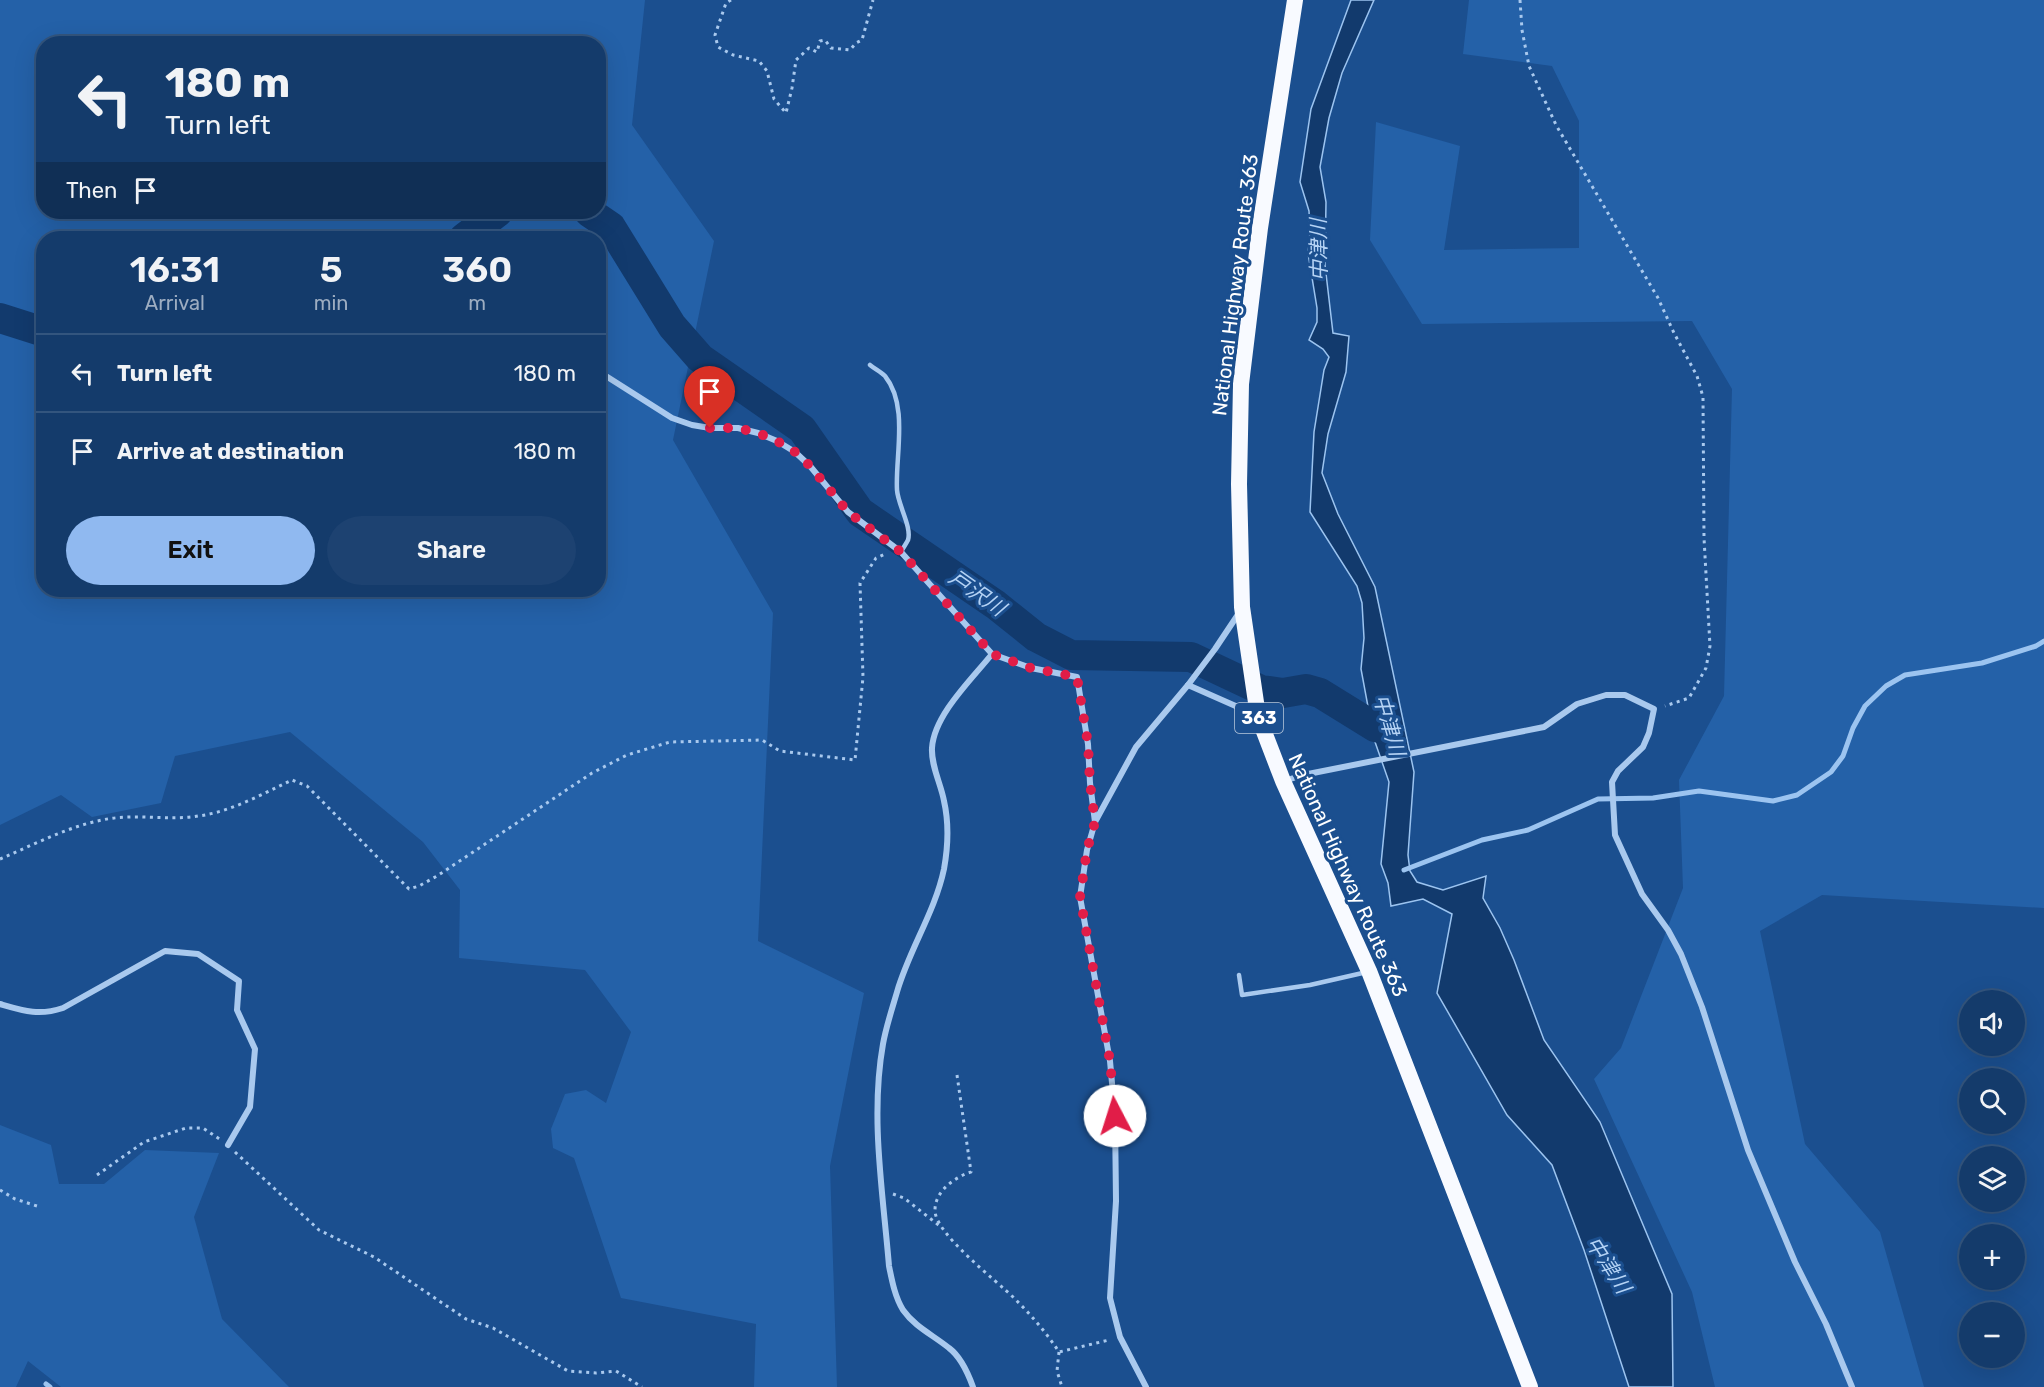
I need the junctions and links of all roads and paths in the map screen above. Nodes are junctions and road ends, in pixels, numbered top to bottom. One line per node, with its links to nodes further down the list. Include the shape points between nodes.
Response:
1 (731, 0): 2 (path, via 726,3 715,35 718,47 759,61 767,71 774,99 786,113 796,60 809,48 817,52 820,40 831,48 850,50 862,40)
2 (873, 0)
3 (1295, 0): 8 (highway, National Highway Route 363 / 363, via 1241,384)
4 (1520, 0): 11 (path, via 1529,66 1556,125 1658,298 1697,376 1703,397 1710,646 1706,668 1689,698)
5 (870, 366): 7 (lane, via 884,375 892,387 898,414 897,492 908,529)
6 (606, 376): 7 (street, via 692,425 738,428 786,446 810,466 848,512)
7 (901, 552): 9 (street); 15 (path, via 876,558 860,583 863,677 855,760 780,750 762,740 670,742 627,755 592,773 437,876 409,889 307,786 292,780 221,812 196,817 103,819)
8 (1242, 607): 10 (street); 12 (highway, National Highway Route 363 / 363)
9 (992, 654): 14 (street, via 1031,668 1077,677); 23 (street, via 948,709 932,749 948,835 944,870 907,958 883,1044 878,1096)
10 (1188, 685): 12 (street); 14 (street, via 1136,747)
11 (1654, 709): 13 (street, via 1625,695 1606,695 1577,704 1544,727); 33 (street, via 1643,747 1612,782 1615,835 1642,894 1681,954 1748,1150)
12 (1258, 716): 13 (highway, National Highway Route 363 / 363)
13 (1283, 782): 16 (highway, National Highway Route 363 / 363)
14 (1095, 822): 26 (street, via 1080,897 1110,1061 1116,1201 1110,1298)
15 (0, 859)
16 (1369, 971): 17 (lane, via 1242,995); 32 (highway, National Highway Route 363 / 363)
17 (1239, 975)
18 (0, 1004): 20 (street, via 48,1013 165,951 198,954 239,981 237,1010 255,1049 250,1107)
19 (957, 1075): 25 (path, via 971,1172 960,1176 938,1195 934,1211)
20 (228, 1145): 21 (path, via 203,1128 186,1128 144,1142); 28 (path, via 319,1230 374,1257 466,1319 493,1328 568,1371 616,1371)
21 (97, 1175)
22 (0, 1190): 24 (path)
23 (882, 1190): 25 (path, via 904,1198); 29 (street, via 889,1266 902,1309 916,1325 951,1349)
24 (37, 1206)
25 (943, 1228): 27 (path, via 1014,1297)
26 (1120, 1337): 27 (path); 31 (street)
27 (1059, 1352): 30 (path, via 1057,1371)
28 (642, 1387)
29 (973, 1387)
30 (1062, 1387)
31 (1146, 1387)
32 (1530, 1387)
33 (1852, 1387)

